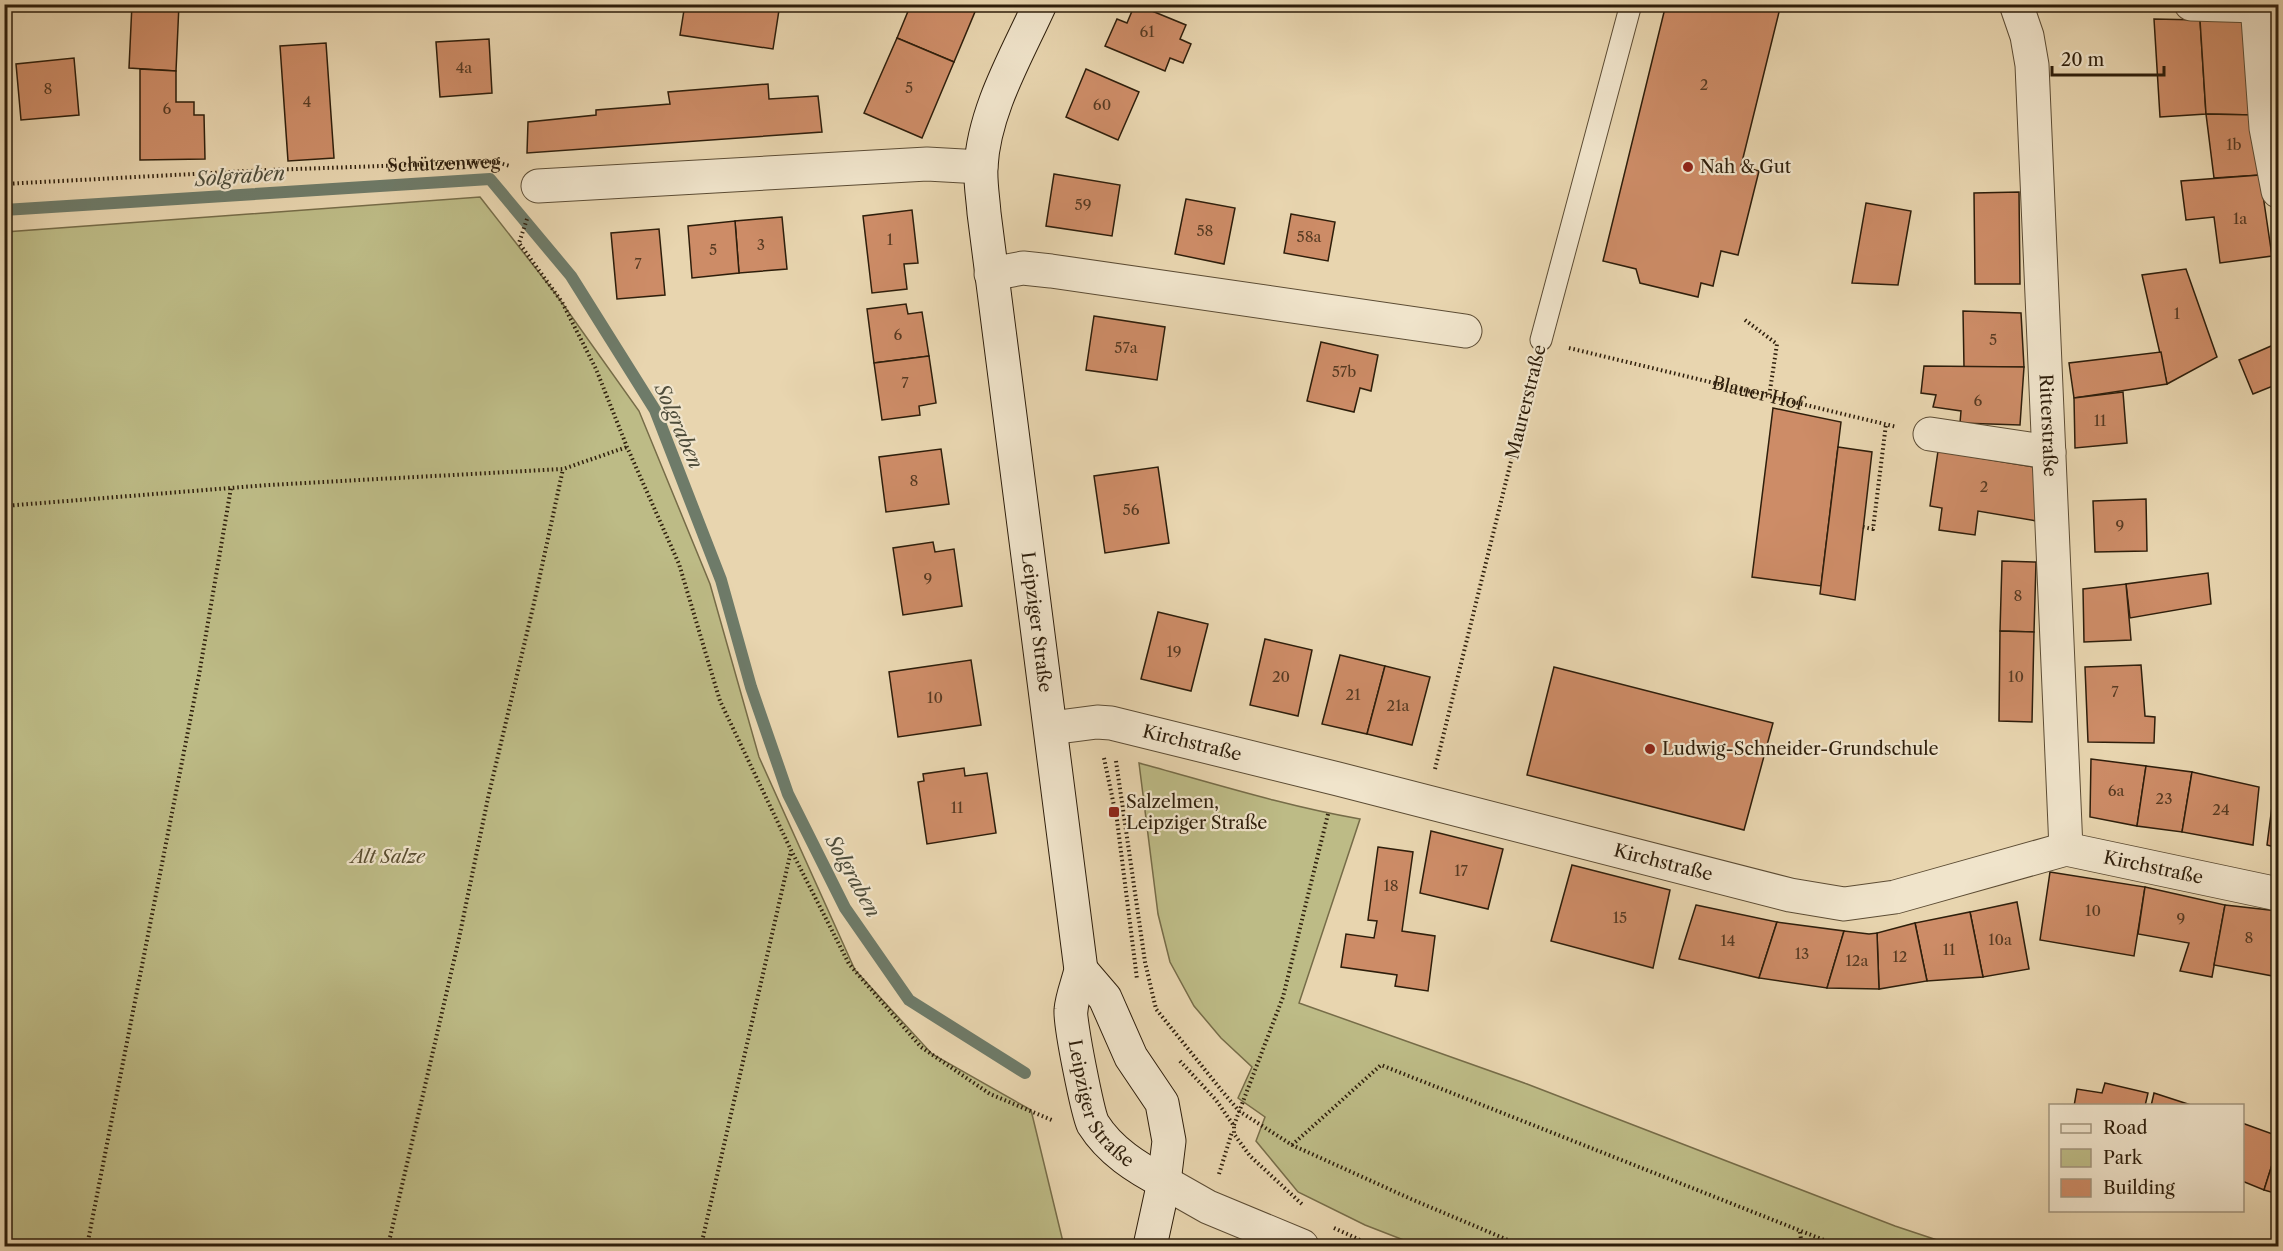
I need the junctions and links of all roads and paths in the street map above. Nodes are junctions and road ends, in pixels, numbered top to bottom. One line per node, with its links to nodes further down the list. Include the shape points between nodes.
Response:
1 (1040, 4): 6 (street, Leipziger Straße, via 1000,91 987,127)
2 (1631, 4): 14 (lane, Maurerstraße)
3 (2191, 4): 5 (street)
4 (2020, 5): 19 (street, Ritterstraße, via 2032,65)
5 (2257, 5): 9 (street, via 2266,128)
6 (981, 167): 8 (street, via 927,164); 11 (street, Leipziger Straße)
7 (4, 184): 8 (path, Schützenweg, via 496,162 521,169)
8 (538, 186)
9 (2278, 191)
10 (519, 243): 18 (path, via 562,302 596,369)
11 (991, 274): 13 (street, via 1023,268 1051,271); 25 (street, Leipziger Straße)
12 (1745, 320): 15 (path, via 1777,344)
13 (1465, 331)
14 (1541, 340): 15 (path, Blauer Hof); 27 (path, Maurerstraße)
15 (1768, 397): 16 (path, Blauer Hof)
16 (1886, 424): 17 (path, Blauer Hof); 23 (path, via 1873,529)
17 (1930, 434): 19 (street)
18 (627, 447): 20 (path); 29 (path, via 679,564 720,701)
19 (2049, 452): 28 (street, Ritterstraße)
20 (563, 468): 21 (path); 42 (path)
21 (231, 488): 22 (path); 41 (path, via 199,675)
22 (4, 506)
23 (1863, 527)
24 (1104, 722): 25 (street, Kirchstraße); 26 (street, Kirchstraße); 32 (path); 34 (path, via 1156,1009)
25 (1050, 728): 31 (street, Leipziger Straße)
26 (1338, 779): 27 (street, Kirchstraße); 34 (path, via 1283,997)
27 (1426, 801): 28 (street, Kirchstraße, via 1790,895 1844,904 1895,897)
28 (2066, 849): 30 (street, Kirchstraße)
29 (791, 850): 35 (path, via 849,964 921,1047 990,1094); 43 (path)
30 (2278, 894)
31 (1082, 970): 37 (street, Leipziger Straße, via 1105,998 1131,1057 1162,1102 1169,1140); 37 (street, Leipziger Straße, via 1070,1012 1092,1122 1113,1149)
32 (1139, 989)
33 (1178, 1059): 38 (path, via 1216,1100 1250,1156)
34 (1239, 1111): 36 (path)
35 (1055, 1122)
36 (1293, 1145): 40 (path, via 1381,1065); 47 (path)
37 (1164, 1182): 44 (street, Leipziger Straße); 45 (street, via 1209,1207)
38 (1306, 1208)
39 (1331, 1226): 46 (path)
40 (1800, 1232): 48 (path); 49 (path)
41 (87, 1246)
42 (388, 1246)
43 (701, 1246)
44 (1150, 1246)
45 (1302, 1246)
46 (1373, 1246)
47 (1522, 1246)
48 (1802, 1246)
49 (1839, 1246)

